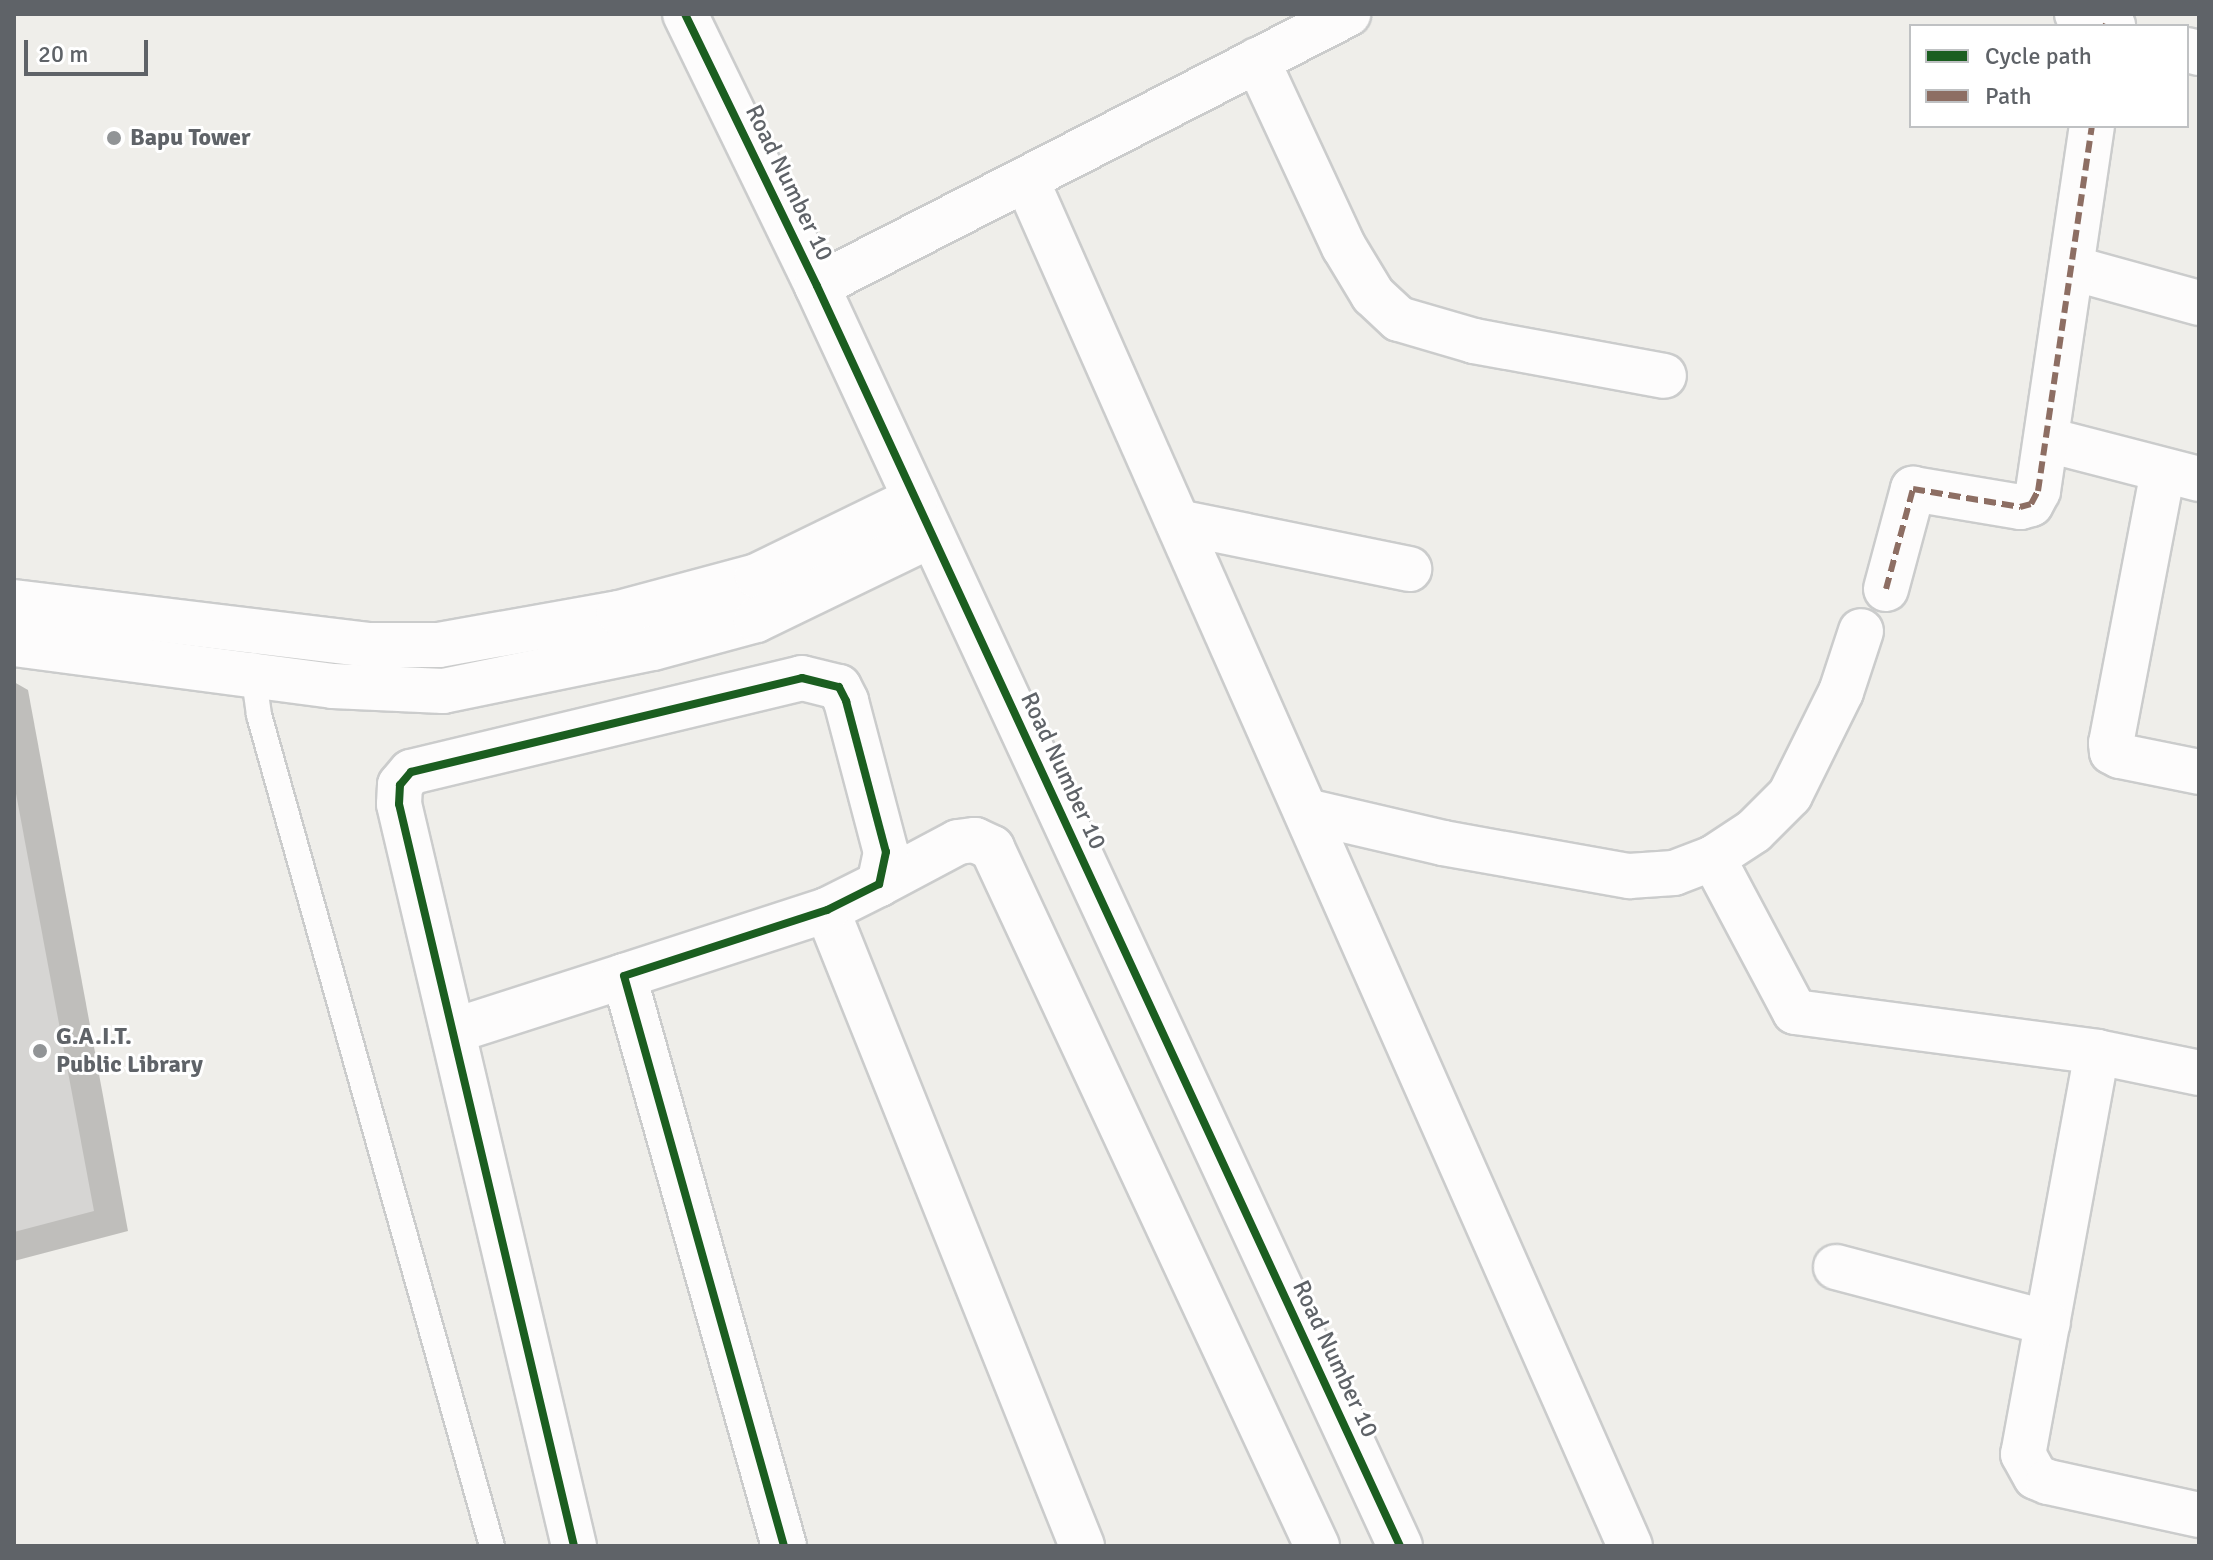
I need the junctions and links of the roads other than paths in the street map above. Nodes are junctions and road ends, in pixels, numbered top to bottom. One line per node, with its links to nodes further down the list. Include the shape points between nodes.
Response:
1 (685, 14): 7 (street, Road Number 10)
2 (1348, 14): 3 (street)
3 (1257, 60): 5 (street); 9 (street, via 1344,247 1373,295 1399,319 1474,341)
4 (2092, 128): 6 (street)
5 (1026, 179): 7 (street); 13 (street)
6 (2072, 268): 8 (street); 10 (street)
7 (817, 286): 12 (street, Road Number 10)
8 (2199, 303)
9 (1664, 376)
10 (2048, 440): 11 (street); 15 (street, via 2031,504 1913,489)
11 (2181, 475): 23 (street, via 2111,743 2112,752 2120,756)
12 (923, 517): 16 (street); 40 (street, Road Number 10)
13 (1178, 522): 14 (street); 24 (street)
14 (1409, 569)
15 (1886, 589)
16 (765, 595): 18 (street, via 619,613 439,645 367,645); 21 (street, via 653,648 443,691 384,692); 22 (street)
17 (14, 602): 18 (street)
18 (252, 631): 21 (lane)
19 (1861, 631): 25 (street, via 1841,692 1790,795 1754,831)
20 (14, 644): 21 (street)
21 (252, 675): 35 (lane)
22 (802, 678): 26 (street, via 839,687 846,701 886,852); 29 (street, via 411,772 400,785 399,804)
23 (2199, 772)
24 (1306, 811): 25 (street, via 1443,843 1629,876 1674,873); 41 (street)
25 (1713, 858): 30 (street, via 1795,1012)
26 (879, 884): 27 (street); 39 (street, via 958,842 975,840 992,848)
27 (827, 910): 28 (street); 38 (street)
28 (624, 976): 29 (street); 37 (street)
29 (453, 1031): 36 (street)
30 (2097, 1052): 31 (street); 33 (street)
31 (2199, 1073)
32 (1836, 1267): 33 (street)
33 (2048, 1323): 34 (street, via 2024,1436 2028,1468 2036,1477 2080,1491)
34 (2199, 1515)
35 (492, 1546)
36 (574, 1546)
37 (784, 1546)
38 (1082, 1546)
39 (1317, 1546)
40 (1400, 1546)
41 (1630, 1546)

